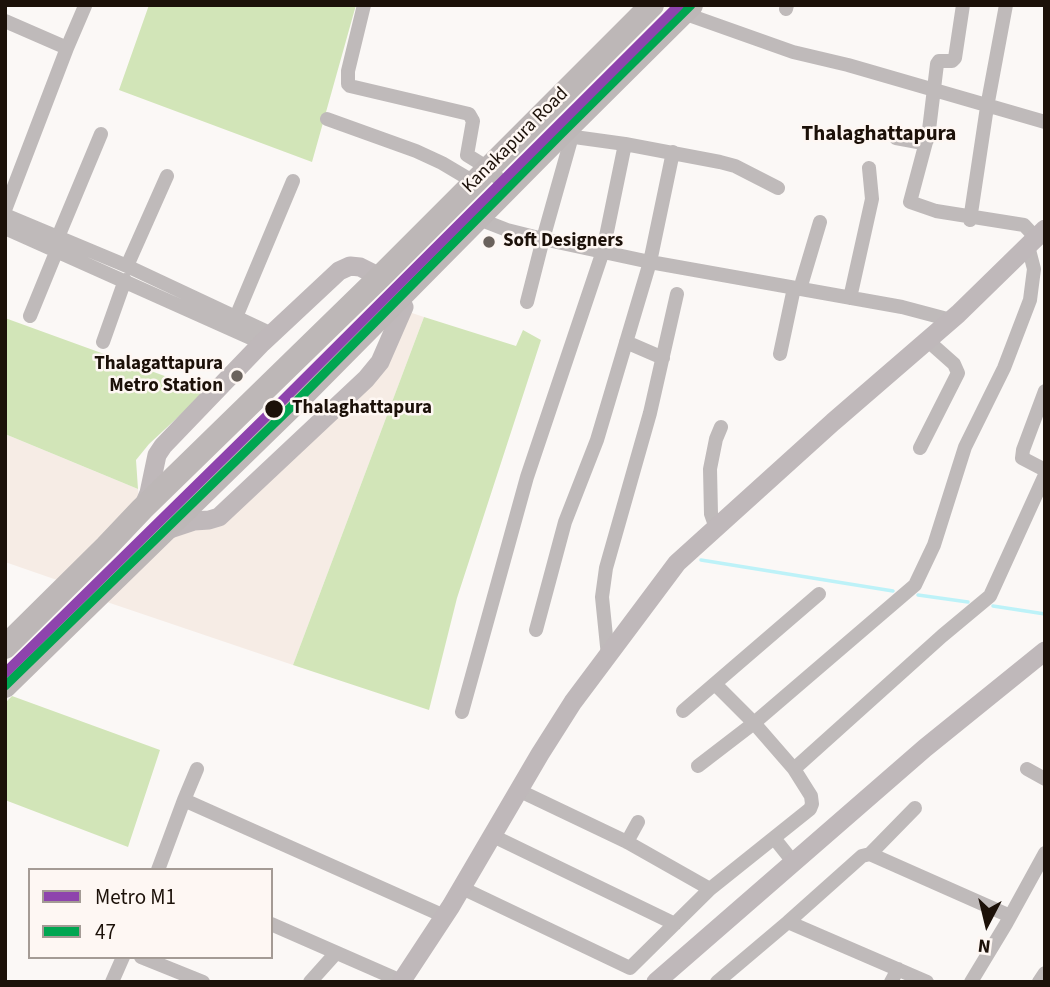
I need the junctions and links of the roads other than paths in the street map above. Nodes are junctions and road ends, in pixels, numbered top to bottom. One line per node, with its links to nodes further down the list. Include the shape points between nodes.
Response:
1 (364, 5): 20 (street, via 348,84 470,114 473,121 467,155)
2 (652, 5): 20 (highway, Kanakapura Road)
3 (963, 5): 9 (street, via 955,58 937,64)
4 (1006, 5): 10 (street)
5 (85, 6): 8 (street)
6 (687, 9): 9 (street, via 793,52); 14 (highway, Kanakapura Road)
7 (5, 22): 8 (street)
8 (67, 48): 25 (street)
9 (935, 91): 10 (street); 16 (street)
10 (988, 107): 12 (street); 27 (street)
11 (327, 119): 20 (street)
12 (1045, 122)
13 (101, 134): 32 (street)
14 (566, 135): 17 (street); 23 (highway, Kanakapura Road); 31 (street)
15 (896, 138): 16 (street)
16 (926, 142): 27 (street, via 911,202)
17 (625, 144): 18 (street); 33 (street)
18 (673, 152): 24 (street, via 735,166); 34 (street)
19 (869, 168): 40 (street, via 872,199)
20 (481, 175): 23 (street); 36 (highway, Kanakapura Road)
21 (167, 176): 35 (street)
22 (293, 181): 43 (street)
23 (508, 188): 26 (highway, Kanakapura Road)
24 (778, 188)
25 (5, 213): 32 (street)
26 (479, 216): 31 (street, via 507,230); 39 (highway, Kanakapura Road)
27 (971, 218): 30 (street, via 1024,225)
28 (820, 222): 37 (street)
29 (5, 228): 32 (street)
30 (1036, 237): 44 (street); 70 (street, via 1030,300 1004,369 965,447 934,545 915,585)
31 (543, 239): 33 (street); 41 (street)
32 (57, 244): 35 (street); 42 (street)
33 (603, 251): 34 (street); 69 (street, via 527,477)
34 (650, 262): 37 (street); 48 (street)
35 (126, 273): 43 (street); 45 (street); 47 (street)
36 (380, 277): 45 (street, Kanakapura Road, via 360,267 339,271); 56 (highway, Kanakapura Road)
37 (797, 288): 40 (street); 49 (street)
38 (677, 294): 50 (street)
39 (398, 296): 59 (highway, Kanakapura Road); 59 (street, Kanakapura Road, via 404,307 380,362 366,379 219,517)
40 (850, 298): 44 (street)
41 (527, 302)
42 (30, 316)
43 (236, 317): 45 (street)
44 (951, 320): 46 (street)
45 (267, 339): 56 (street, Kanakapura Road, via 157,454)
46 (927, 340): 54 (street, via 958,373); 57 (street)
47 (103, 342)
48 (626, 342): 50 (street); 62 (street, via 597,440 565,522)
49 (780, 354)
50 (663, 358): 65 (street, via 606,568 602,597)
51 (1045, 391): 52 (street)
52 (1039, 423): 55 (street, via 1022,458)
53 (721, 427): 57 (street, via 710,469 711,514)
54 (920, 449)
55 (1045, 472): 73 (street, via 990,596)
56 (142, 509): 58 (highway, Kanakapura Road)
57 (716, 528): 65 (street, via 677,564)
58 (123, 530): 60 (highway); 63 (highway, Kanakapura Road)
59 (162, 532): 60 (highway, Kanakapura Road)
60 (142, 552): 67 (highway, Kanakapura Road)
61 (819, 594): 66 (street)
62 (536, 630)
63 (5, 647)
64 (1045, 651): 85 (street)
65 (608, 656): 76 (street, via 573,702)
66 (715, 684): 68 (street); 70 (street)
67 (5, 686)
68 (683, 711)
69 (462, 712)
70 (754, 723): 71 (street); 73 (street)
71 (698, 766)
72 (197, 769): 77 (street)
73 (794, 769): 81 (street, via 812,804)
74 (1027, 769): 75 (street)
75 (1045, 779)
76 (520, 791): 80 (street); 82 (street)
77 (184, 800): 86 (street); 89 (street)
78 (915, 808): 83 (street)
79 (638, 822): 82 (street)
80 (493, 836): 87 (street); 92 (street)
81 (774, 838): 85 (street); 88 (street)
82 (627, 842): 88 (street)
83 (870, 854): 90 (street); 91 (street, via 862,856)
84 (1043, 861): 90 (street)
85 (794, 863): 104 (street)
86 (160, 868)
87 (462, 888): 89 (street); 92 (street, via 630,968)
88 (710, 889): 92 (street)
89 (444, 916): 100 (street)
90 (1010, 916): 107 (street)
91 (788, 922): 98 (street); 99 (street)
92 (675, 924)
93 (273, 925): 94 (street)
94 (337, 953): 100 (street); 103 (street)
95 (122, 959): 101 (street)
96 (146, 959): 102 (street)
97 (1045, 973): 108 (street)
98 (895, 976): 106 (street)
99 (721, 978): 105 (street)
100 (401, 981)
101 (111, 982)
102 (203, 982)
103 (310, 982)
104 (656, 982)
105 (740, 982)
106 (927, 982)
107 (971, 982)
108 (1039, 982)

